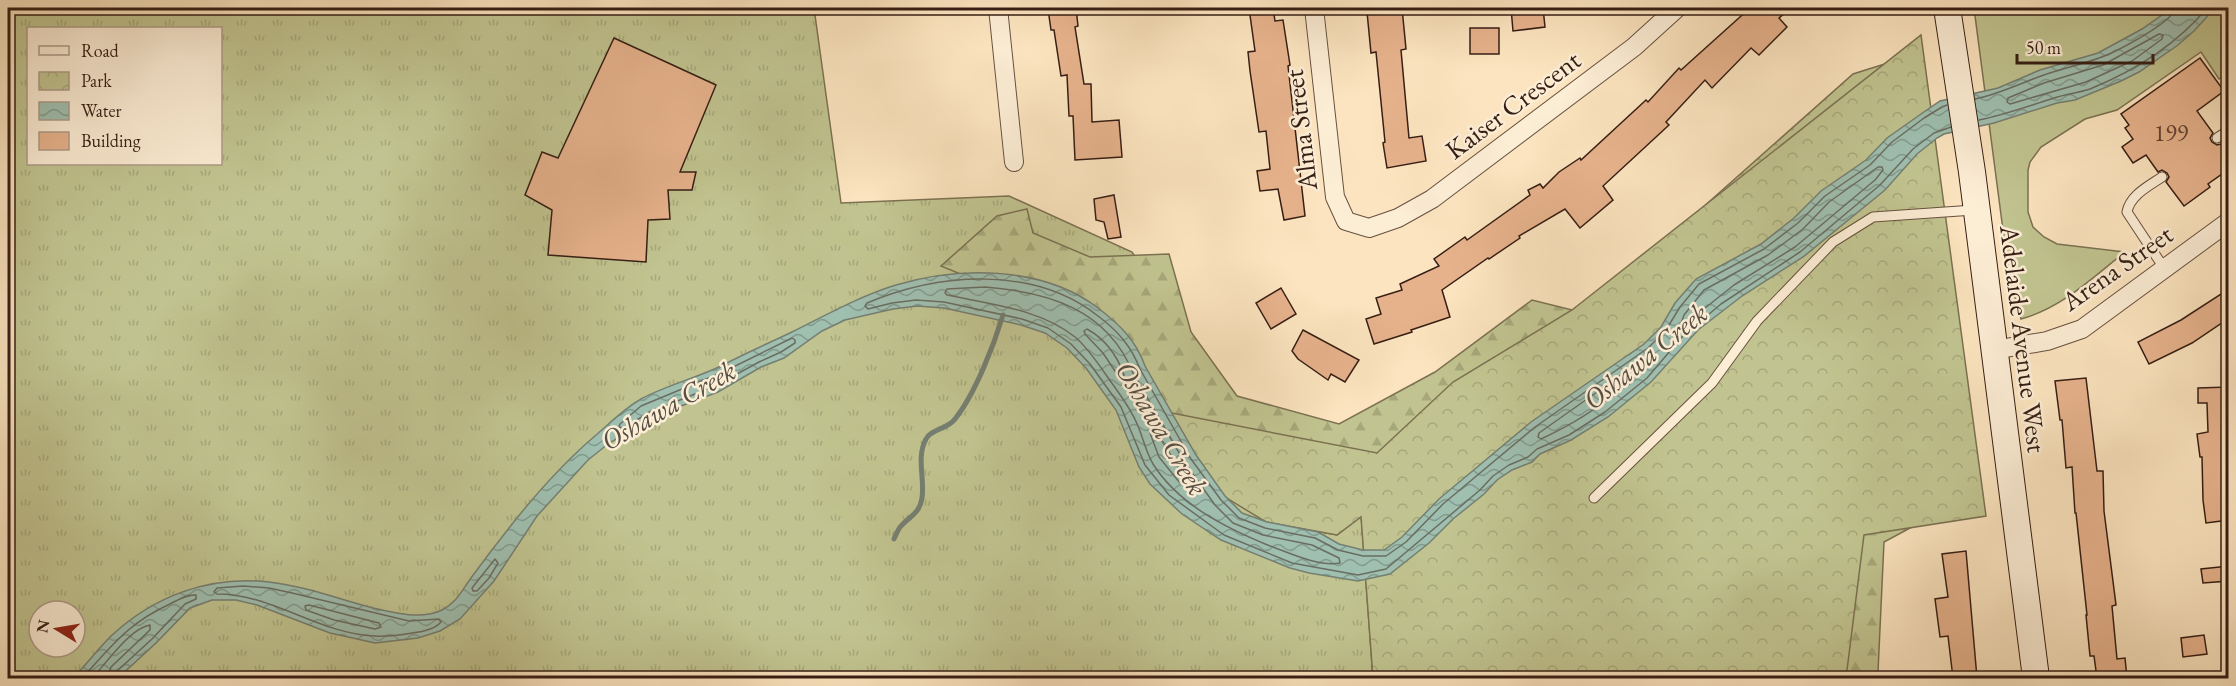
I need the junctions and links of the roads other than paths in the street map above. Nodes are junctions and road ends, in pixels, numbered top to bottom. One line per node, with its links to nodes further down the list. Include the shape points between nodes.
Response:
1 (998, 8): 7 (street)
2 (1314, 8): 11 (street, Alma Street, via 1335,197 1346,221)
3 (1677, 8): 11 (street, Kaiser Crescent, via 1634,47 1432,199 1398,218)
4 (1947, 8): 9 (main road, Adelaide Avenue West)
5 (2229, 131): 6 (lane)
6 (2217, 138)
7 (1014, 162)
8 (2162, 177): 12 (lane, via 2134,196 2127,212)
9 (1977, 210): 13 (main road, Adelaide Avenue West); 14 (lane, via 1873,217 1833,243 1757,321 1712,383)
10 (2229, 222): 12 (street, Arena Street)
11 (1369, 228)
12 (2164, 268): 13 (street, Arena Street, via 2082,329 2047,341)
13 (1994, 350): 15 (main road, Adelaide Avenue West)
14 (1594, 498)
15 (2036, 678)

